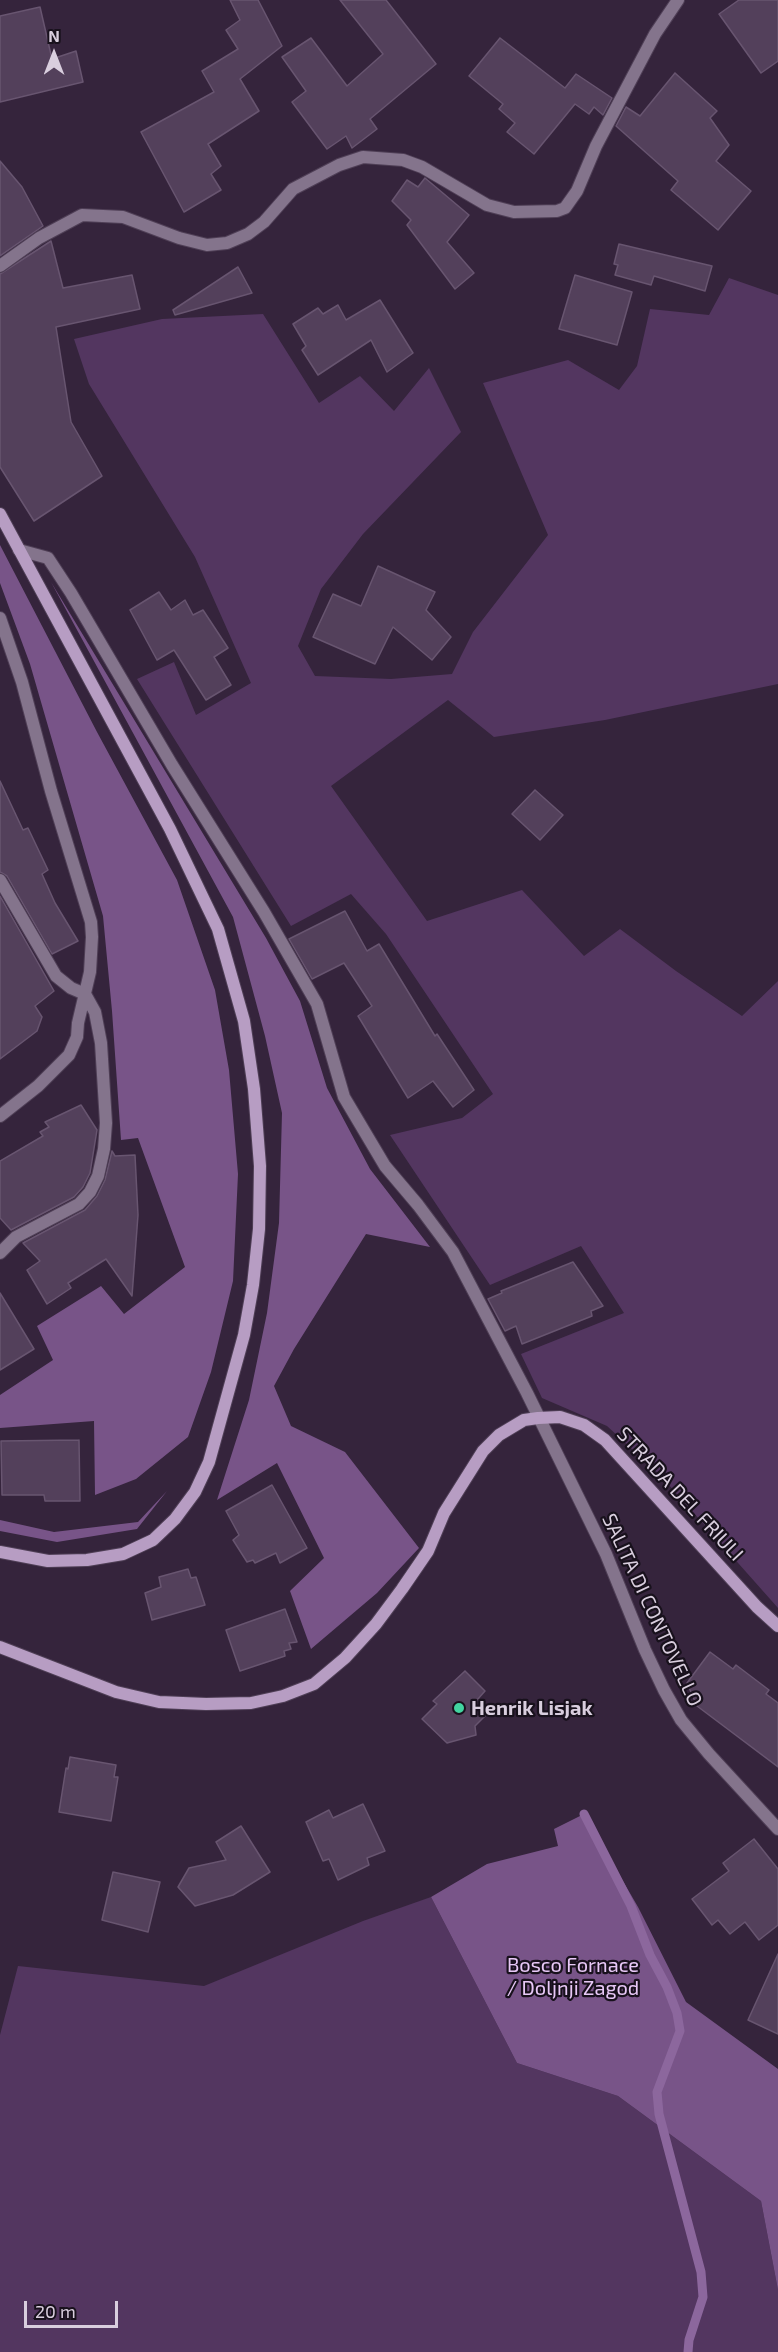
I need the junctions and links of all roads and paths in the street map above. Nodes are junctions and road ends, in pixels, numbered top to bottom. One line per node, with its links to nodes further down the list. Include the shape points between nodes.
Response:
1 (678, 0): 2 (street, via 655,34 596,146 577,191 565,207 547,212 514,212 487,205 403,160 363,157 293,189 264,222 227,243 207,245 123,218 82,215 39,238)
2 (0, 266)
3 (0, 514): 4 (main road)
4 (19, 550): 10 (street, SALITA DI CONTOVELLO, via 48,558 264,912 317,1004 344,1097 385,1166 453,1252); 11 (main road, via 170,829 218,929 244,1021 254,1089 260,1166 259,1229 249,1312 230,1392 209,1462 195,1492 175,1519 153,1540 123,1554 48,1561)
5 (0, 618): 7 (street, via 91,922 92,955)
6 (0, 880): 7 (street, via 56,976)
7 (85, 994): 8 (street, via 77,1037 69,1055); 9 (street, via 95,1012 106,1097 104,1149 98,1176 79,1204 16,1237)
8 (0, 1116)
9 (0, 1253)
10 (538, 1418): 12 (main road, STRADA DEL FRIULI, via 560,1417 584,1425 605,1440); 13 (main road, via 524,1420 483,1450 444,1513 428,1551 402,1589 345,1658 314,1684 251,1703 159,1702 116,1692); 14 (street, SALITA DI CONTOVELLO, via 606,1554 664,1690 709,1754)
11 (0, 1552)
12 (778, 1626)
13 (0, 1647)
14 (778, 1829)

